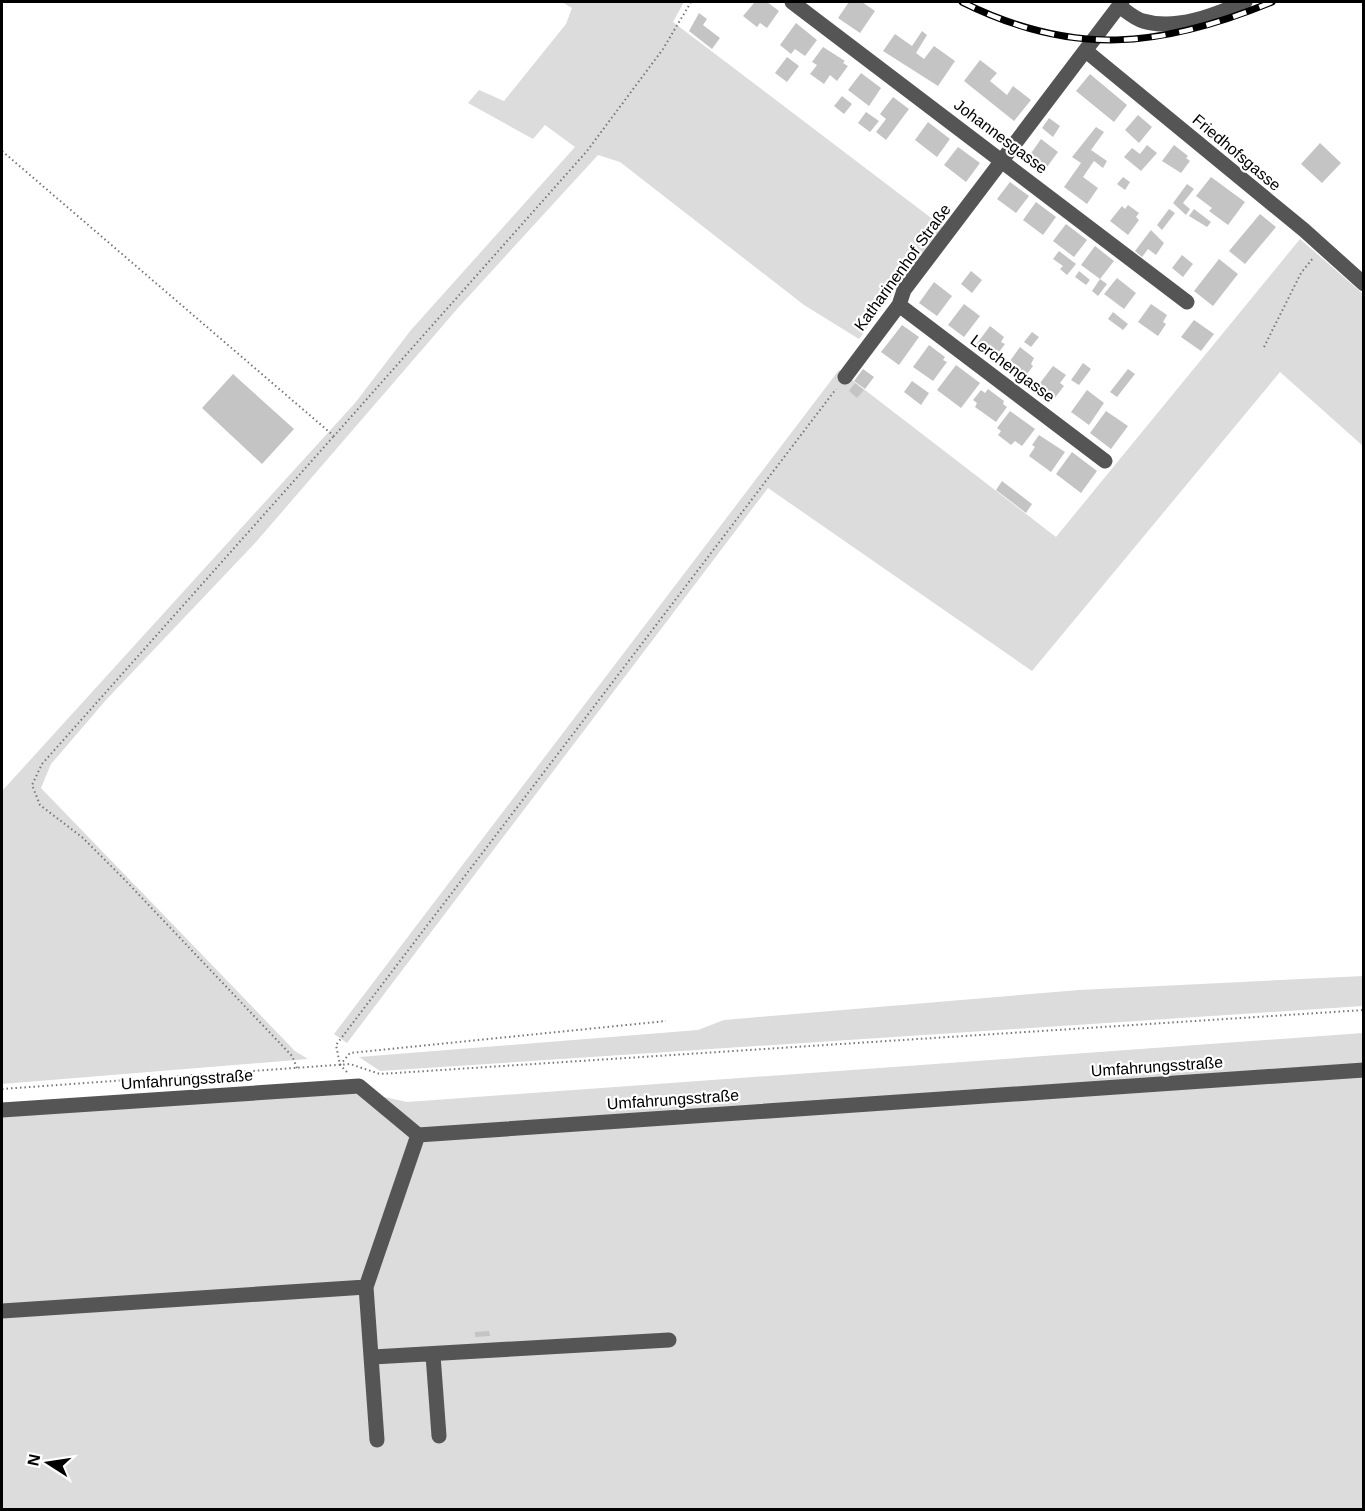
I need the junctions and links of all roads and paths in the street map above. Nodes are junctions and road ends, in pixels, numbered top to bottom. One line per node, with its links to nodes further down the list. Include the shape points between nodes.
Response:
1 (691, 2): 14 (path, via 663,49 587,150)
2 (792, 2): 7 (street, Johannesgasse)
3 (1245, 2): 4 (street, Katharinenhof Straße, via 1174,24 1142,21)
4 (1121, 4): 5 (street, Katharinenhof Straße)
5 (1086, 51): 7 (street, Katharinenhof Straße); 8 (street, Friedhofsgasse)
6 (2, 151): 14 (path)
7 (1004, 160): 10 (street, Johannesgasse); 11 (street, Katharinenhof Straße, via 904,290)
8 (1322, 246): 9 (street, Friedhofsgasse); 12 (path, via 1301,273)
9 (1364, 284)
10 (1187, 302)
11 (899, 305): 13 (street, Katharinenhof Straße); 15 (street, Lerchengasse)
12 (1264, 347)
13 (845, 377): 18 (path, via 336,1045)
14 (334, 436): 19 (path, via 42,764 32,785 40,805 83,838 124,879 292,1056)
15 (1105, 461)
16 (1364, 1010): 18 (path, via 380,1074 350,1064)
17 (666, 1021): 18 (path, via 350,1053)
18 (340, 1065): 19 (path)
19 (297, 1068): 21 (path)
20 (1364, 1070): 23 (street, Umfahrungsstraße)
21 (2, 1089)
22 (2, 1110): 23 (street, Umfahrungsstraße, via 359,1086)
23 (418, 1135): 24 (street)
24 (366, 1287): 25 (street); 28 (street)
25 (2, 1311)
26 (669, 1340): 27 (street)
27 (433, 1355): 28 (street); 29 (street)
28 (373, 1357): 30 (street)
29 (438, 1436)
30 (377, 1440)

